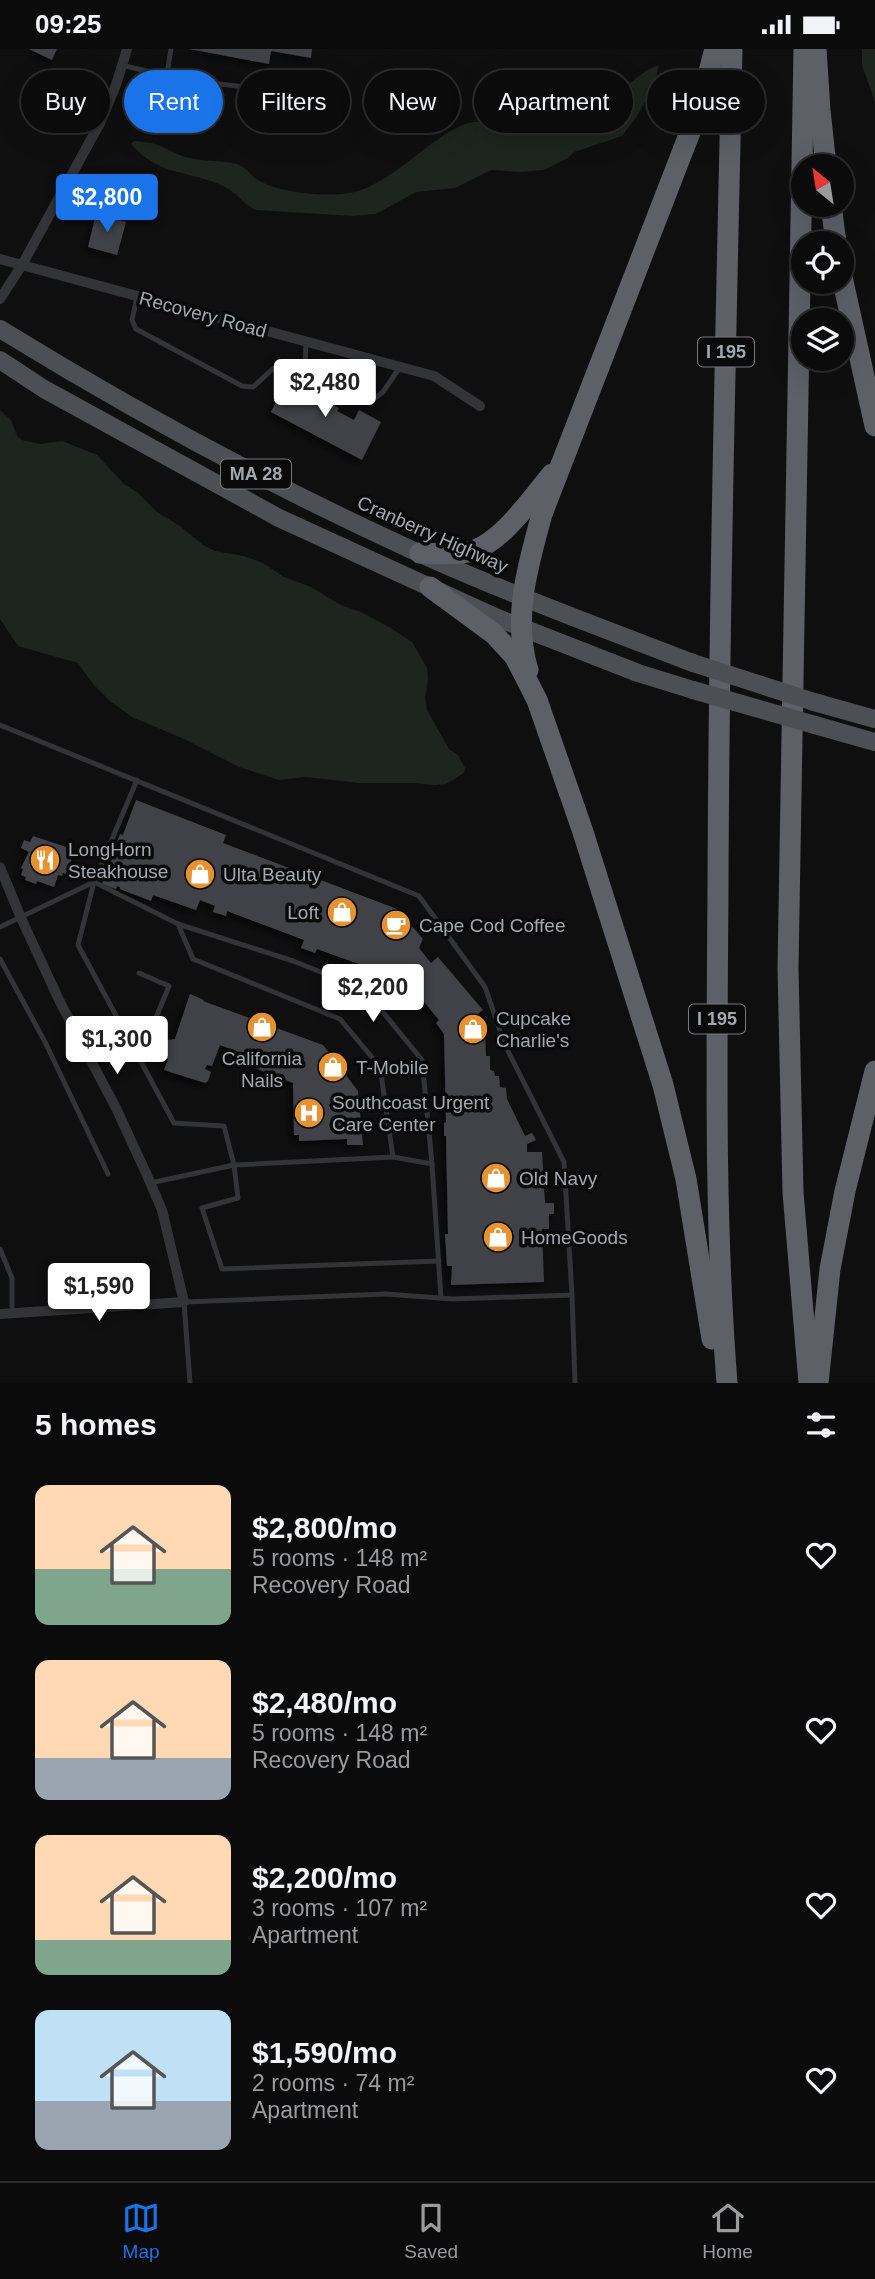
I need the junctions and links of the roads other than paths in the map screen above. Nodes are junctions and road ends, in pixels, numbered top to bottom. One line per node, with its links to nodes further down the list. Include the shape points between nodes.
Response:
1 (127, 49): 7 (street)
2 (171, 49): 9 (lane)
3 (715, 49): 23 (highway, via 699,109)
4 (732, 49): 56 (highway, I 195, via 717,1021 718,1205)
5 (804, 49): 57 (highway, via 788,968 793,1192)
6 (816, 49): 10 (highway)
7 (121, 65): 8 (lane); 12 (street, via 100,123)
8 (147, 70)
9 (168, 70)
10 (825, 154)
11 (0, 259): 12 (street, Recovery Road)
12 (22, 265): 14 (street, Recovery Road); 15 (street)
13 (846, 294): 22 (highway)
14 (137, 297): 17 (street, Recovery Road); 20 (lane, via 132,320 136,329 242,386 253,387 283,363)
15 (0, 299)
16 (0, 329): 24 (main road, Cranberry Highway / MA 28, via 205,448)
17 (306, 342): 19 (street, Recovery Road); 20 (lane)
18 (0, 360): 25 (main road, MA 28, via 44,389 279,518)
19 (400, 367): 20 (lane, via 383,392 370,401 316,381); 21 (street, Recovery Road, via 434,376)
20 (307, 370)
21 (480, 406)
22 (875, 426)
23 (562, 461): 24 (highway, via 515,519 482,547 453,554); 26 (highway, via 542,514)
24 (420, 553): 26 (main road, Cranberry Highway / MA 28)
25 (430, 587): 27 (main road, MA 28); 28 (highway, via 494,634 515,657)
26 (523, 596): 27 (highway); 29 (main road, Cranberry Highway / MA 28, bridge, via 693,663)
27 (521, 627): 28 (highway); 31 (main road, MA 28, bridge, via 638,673)
28 (537, 700): 55 (highway, via 663,1085 686,1179)
29 (875, 719)
30 (0, 725): 32 (lane)
31 (875, 742)
32 (137, 780): 34 (lane); 49 (lane, via 419,896 485,987 505,1045 564,1161)
33 (0, 867): 35 (street)
34 (94, 883): 35 (lane); 36 (lane); 40 (lane, via 78,945)
35 (21, 918): 37 (lane); 46 (street)
36 (177, 924): 42 (lane, via 192,959 340,1019 380,1067); 43 (lane, via 364,989 422,1060)
37 (0, 927)
38 (0, 959): 45 (lane)
39 (139, 973): 40 (lane, via 169,986)
40 (139, 1059): 44 (lane, via 174,1123 224,1126)
41 (875, 1071): 58 (highway, via 830,1269)
42 (393, 1157): 43 (lane); 44 (lane)
43 (432, 1164): 48 (lane)
44 (234, 1165): 46 (lane); 48 (lane, via 238,1198 202,1208 222,1269)
45 (107, 1174)
46 (150, 1183): 51 (street, via 162,1210)
47 (0, 1249): 52 (lane, via 12,1278)
48 (439, 1261): 50 (lane)
49 (572, 1295): 50 (lane); 54 (lane)
50 (441, 1298): 51 (lane, via 396,1294)
51 (184, 1302): 52 (street); 53 (lane)
52 (6, 1313)
53 (190, 1383)
54 (575, 1383)
55 (719, 1383)
56 (727, 1383)
57 (809, 1383)
58 (818, 1383)

